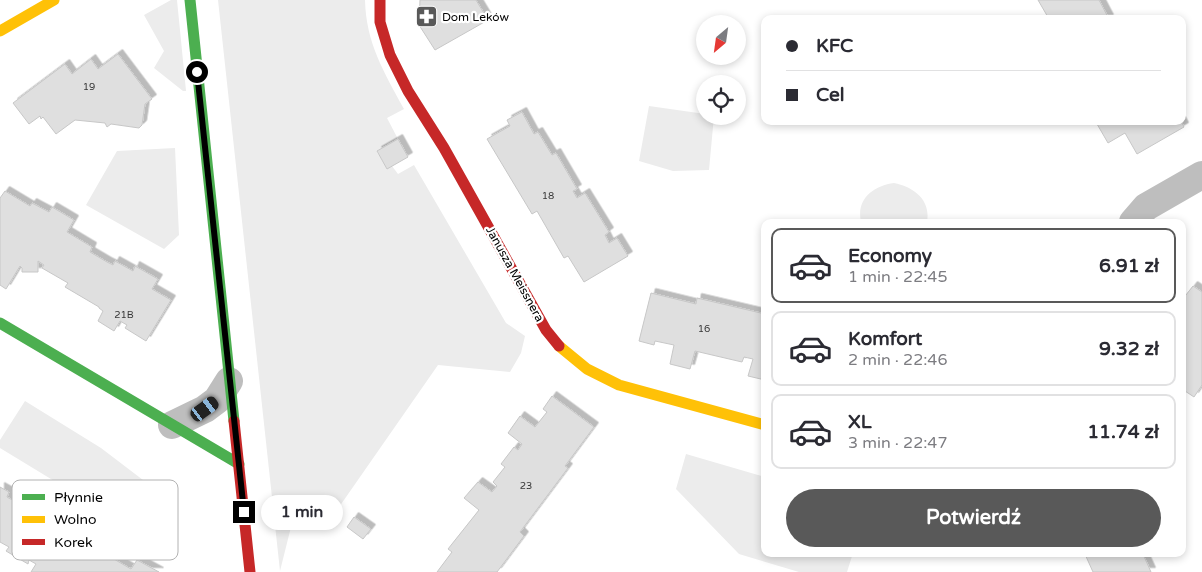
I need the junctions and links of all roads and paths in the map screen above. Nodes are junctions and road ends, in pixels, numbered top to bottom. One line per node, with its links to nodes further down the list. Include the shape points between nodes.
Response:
1 (54, 0): 4 (street)
2 (190, 0): 8 (street)
3 (380, 0): 9 (street, Janusza Meissnera, via 380,22 390,55 408,91 444,148 546,330 561,349 581,366 619,385)
4 (0, 31)
5 (1202, 174): 6 (street, via 1146,207)
6 (1136, 219)
7 (0, 323): 10 (street)
8 (229, 381): 10 (street, via 217,400); 11 (street)
9 (761, 424)
10 (172, 425): 11 (street)
11 (239, 464): 12 (street)
12 (250, 572)

